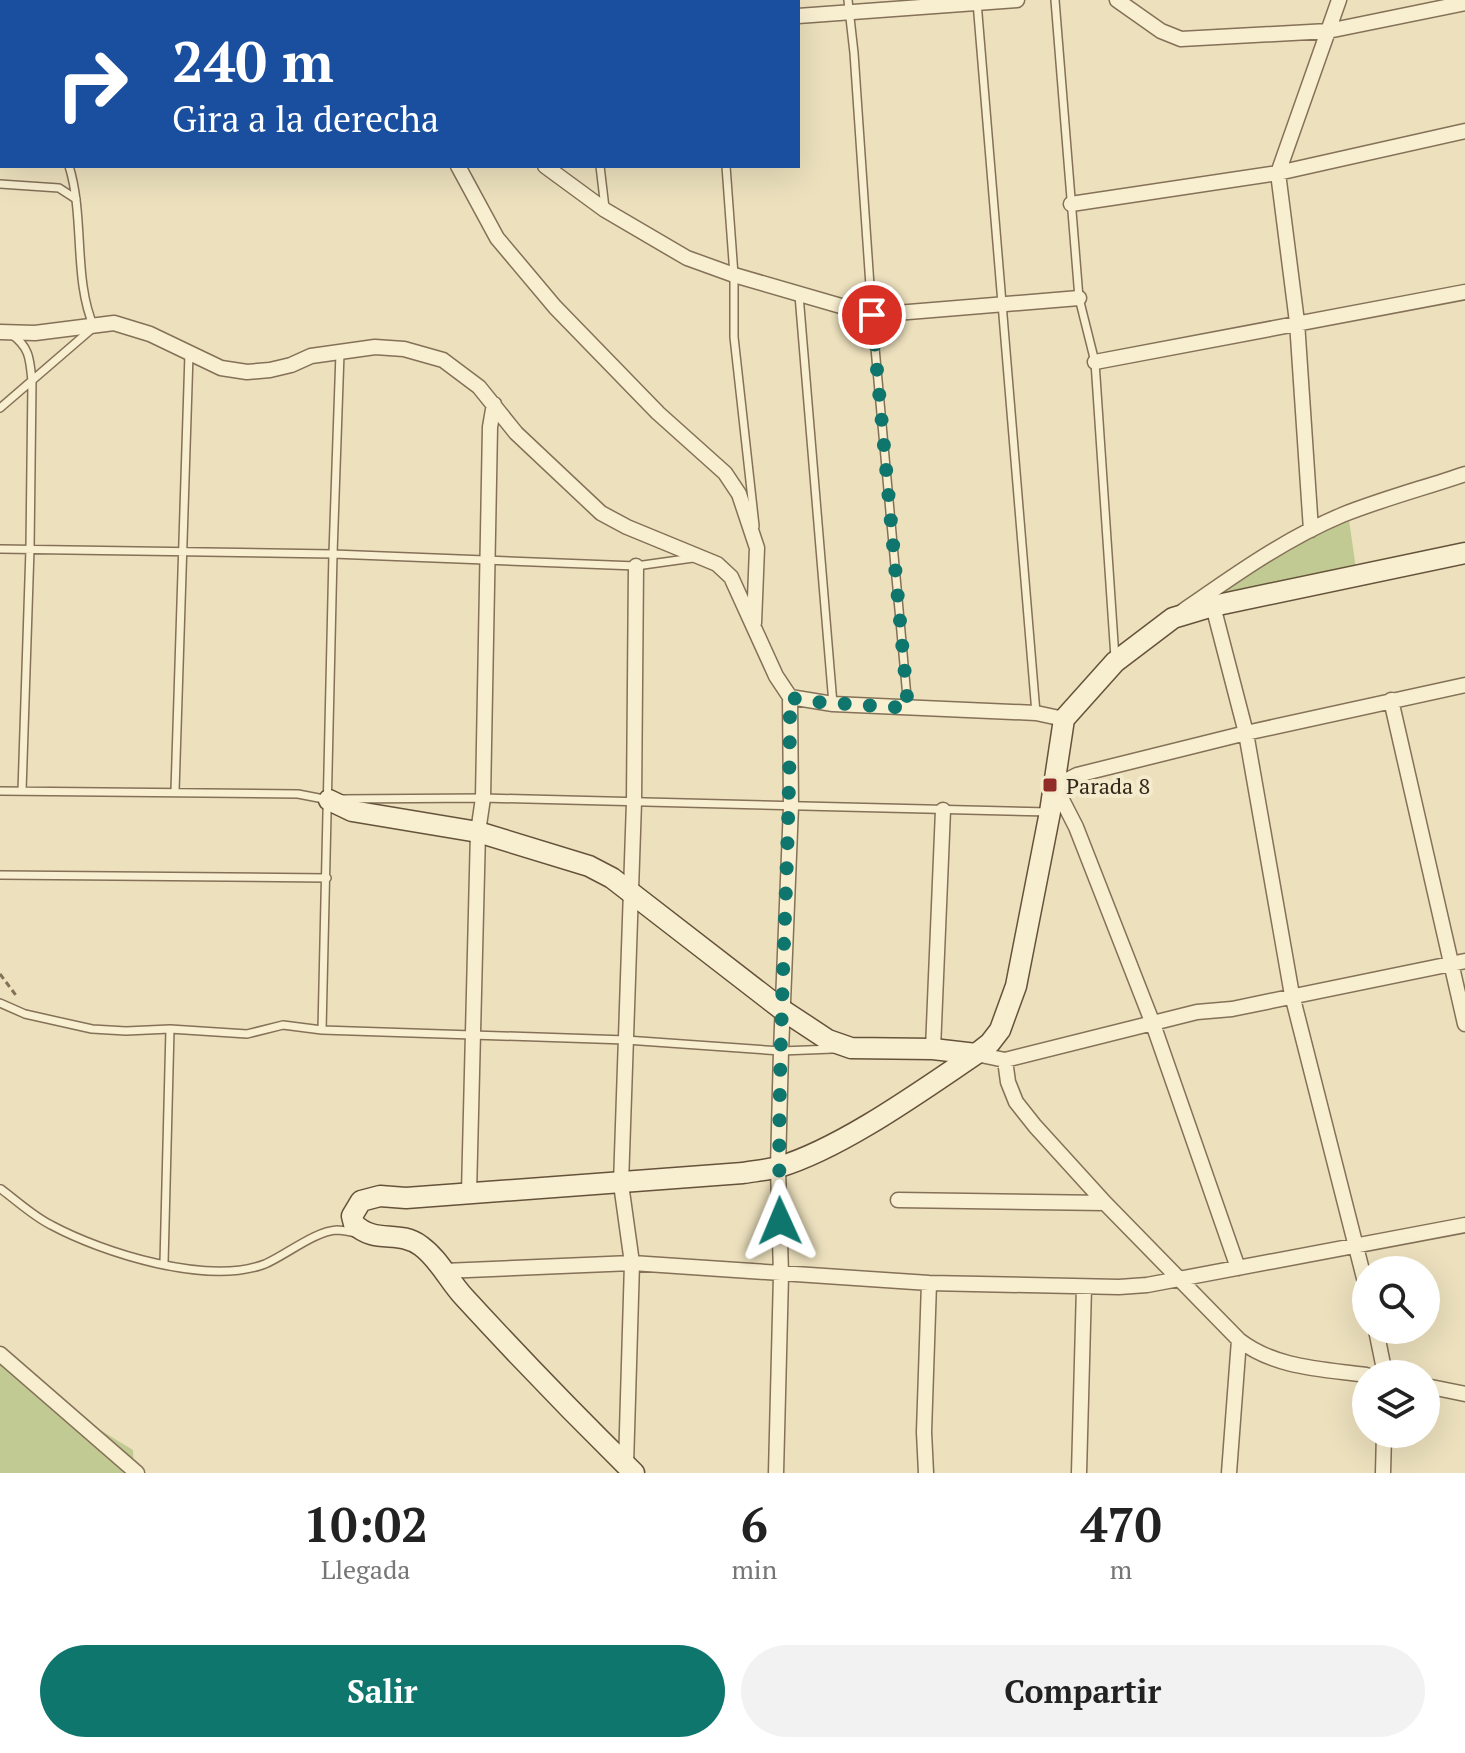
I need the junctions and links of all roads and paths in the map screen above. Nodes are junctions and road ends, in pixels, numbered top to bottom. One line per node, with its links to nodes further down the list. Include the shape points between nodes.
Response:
1 (1017, 0): 5 (street)
2 (1055, 0): 19 (lane)
3 (1117, 0): 9 (street, via 1181,39)
4 (1339, 0): 9 (street)
5 (977, 1): 7 (street); 25 (lane)
6 (1465, 3): 9 (street)
7 (848, 5): 8 (street); 26 (lane)
8 (800, 16)
9 (1328, 31): 16 (street)
10 (1465, 131): 16 (street)
11 (69, 168): 18 (lane)
12 (459, 168): 38 (street, via 497,238 555,307 725,473 739,494)
13 (548, 168): 20 (street)
14 (600, 168): 20 (lane)
15 (726, 168): 21 (lane)
16 (1278, 173): 19 (street); 27 (street)
17 (0, 184): 18 (lane, via 59,188)
18 (76, 199): 28 (lane, via 84,300)
19 (1071, 204): 24 (lane)
20 (605, 210): 21 (street, via 687,258)
21 (734, 275): 22 (street); 38 (lane, via 734,337)
22 (799, 292): 26 (street); 54 (lane)
23 (1465, 292): 27 (street)
24 (1079, 298): 25 (street); 32 (lane)
25 (1002, 306): 26 (street); 56 (lane)
26 (872, 315): 55 (lane)
27 (1297, 322): 32 (street); 37 (street)
28 (94, 327): 29 (street); 31 (street, via 131,327); 33 (lane)
29 (4, 332): 33 (lane, via 23,343 30,355)
30 (340, 351): 31 (street, via 247,372 221,368); 34 (street, via 375,347 427,354 459,371); 43 (lane)
31 (189, 353): 41 (lane)
32 (1095, 362): 50 (lane)
33 (32, 382): 35 (lane); 40 (lane)
34 (494, 404): 44 (street, via 516,433 601,513); 45 (street)
35 (0, 408)
36 (1465, 474): 37 (street)
37 (1311, 530): 48 (street)
38 (757, 548): 49 (street)
39 (0, 549): 40 (lane)
40 (30, 549): 41 (lane); 61 (lane)
41 (182, 551): 43 (lane); 62 (lane)
42 (1465, 553): 47 (street)
43 (333, 554): 45 (lane); 64 (lane)
44 (701, 556): 46 (lane); 49 (street, via 731,577)
45 (488, 559): 46 (lane); 63 (street)
46 (636, 566): 65 (street)
47 (1213, 606): 48 (street); 58 (street)
48 (1173, 618): 50 (street)
49 (754, 626): 52 (street)
50 (1115, 662): 57 (street)
51 (1465, 685): 53 (street)
52 (790, 697): 54 (street); 66 (street)
53 (1391, 700): 58 (street); 73 (street)
54 (833, 704): 55 (street)
55 (908, 708): 56 (street)
56 (1036, 713): 57 (street)
57 (1064, 719): 59 (street)
58 (1246, 733): 59 (street, via 1077,775); 75 (street)
59 (1055, 786): 68 (street); 79 (street)
60 (0, 791): 61 (lane)
61 (22, 791): 62 (lane)
62 (175, 791): 64 (lane, via 298,794)
63 (483, 798): 64 (lane); 65 (lane); 69 (street)
64 (329, 800): 69 (street, via 352,811); 71 (lane)
65 (634, 802): 66 (lane); 72 (street)
66 (791, 806): 67 (lane); 78 (street)
67 (943, 810): 68 (lane); 86 (street)
68 (1050, 812): 88 (street, via 1016,986 1000,1030)
69 (478, 832): 72 (street, via 589,866); 83 (street)
70 (0, 875): 71 (lane)
71 (327, 878): 82 (lane)
72 (630, 891): 78 (street); 84 (street)
73 (1458, 963): 75 (street); 80 (street)
74 (0, 974): 76 (path)
75 (1292, 995): 79 (street); 98 (street)
76 (17, 998)
77 (0, 1003): 81 (lane, via 92,1029)
78 (784, 1011): 85 (street, via 828,1040); 87 (street)
79 (1153, 1024): 89 (street); 102 (street)
80 (1465, 1024)
81 (170, 1029): 82 (lane, via 247,1034 283,1025); 100 (lane)
82 (322, 1030): 83 (lane)
83 (474, 1033): 84 (lane); 93 (street)
84 (626, 1040): 87 (lane); 91 (street)
85 (851, 1048): 86 (street); 87 (lane)
86 (933, 1049): 88 (street)
87 (781, 1051): 90 (street)
88 (976, 1054): 89 (street); 90 (street, via 864,1126)
89 (1005, 1060): 95 (street, via 1016,1102)
90 (778, 1167): 91 (street); 104 (street)
91 (621, 1184): 93 (street); 101 (street)
92 (1, 1189): 100 (lane, via 76,1237)
93 (469, 1193): 97 (street, via 361,1201 352,1216 354,1224)
94 (898, 1200): 95 (street)
95 (1105, 1203): 105 (street)
96 (1465, 1225): 98 (street)
97 (370, 1236): 100 (lane, via 337,1230 235,1271 205,1272); 103 (street, via 409,1238)
98 (1357, 1244): 99 (street); 102 (street)
99 (1360, 1256)
100 (164, 1263)
101 (632, 1263): 103 (street); 104 (street); 114 (street)
102 (1238, 1268): 105 (street)
103 (444, 1271): 114 (street)
104 (781, 1275): 106 (street); 116 (street)
105 (1178, 1279): 107 (street); 108 (street)
106 (929, 1283): 107 (street); 117 (street)
107 (1084, 1287): 118 (street)
108 (1239, 1340): 110 (street, via 1270,1359); 119 (street)
109 (0, 1354): 115 (street)
110 (1352, 1373)
111 (1440, 1389): 112 (street)
112 (1465, 1394)
113 (1384, 1448): 120 (street)
114 (630, 1469)
115 (137, 1473)
116 (776, 1473)
117 (926, 1473)
118 (1079, 1473)
119 (1229, 1473)
120 (1383, 1473)

